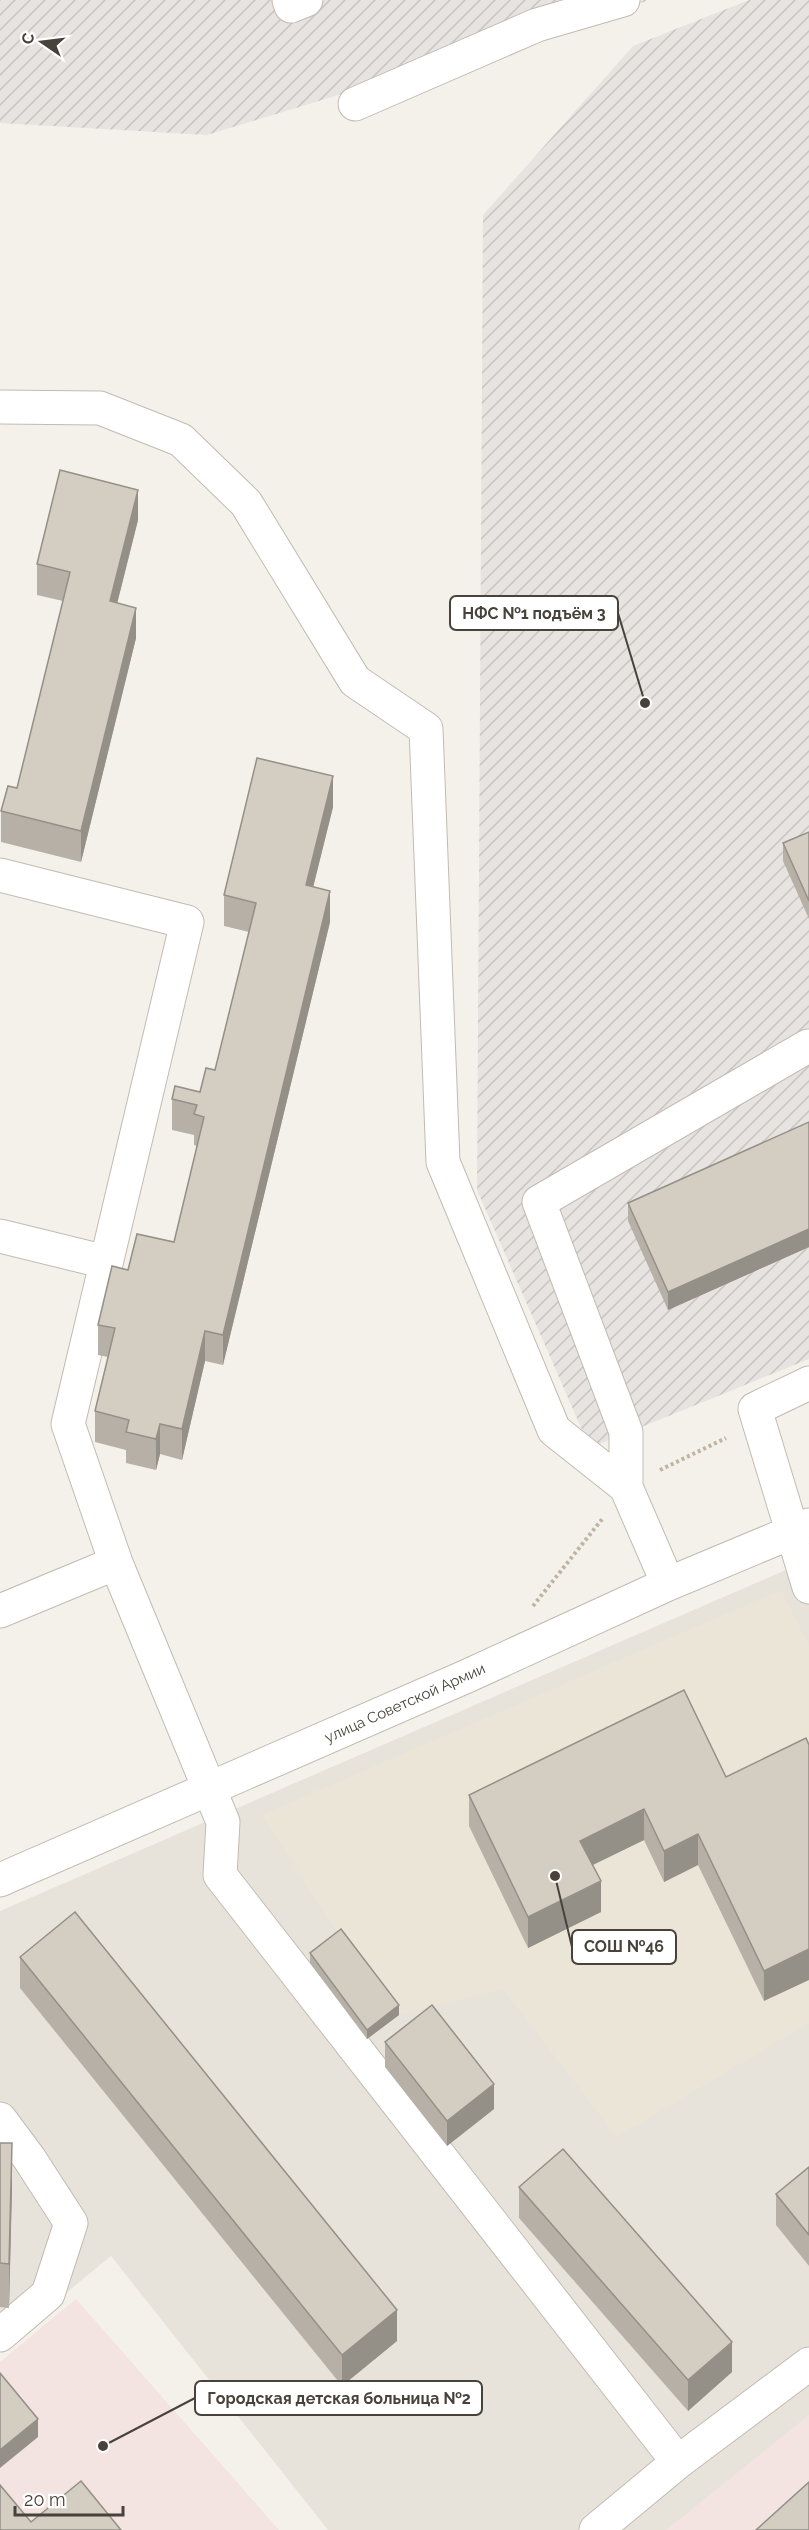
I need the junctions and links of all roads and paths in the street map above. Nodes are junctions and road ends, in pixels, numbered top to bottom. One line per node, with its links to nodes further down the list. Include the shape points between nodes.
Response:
1 (289, 0): 2 (street, via 291,6)
2 (306, 0)
3 (623, 0): 4 (street, via 537,25)
4 (355, 104)
5 (0, 407): 12 (street, via 100,408 181,440 246,503 355,681 426,729 443,1162 554,1430)
6 (0, 875): 9 (street, via 187,922)
7 (808, 1046): 12 (street, via 539,1202 626,1432)
8 (0, 1236): 9 (street)
9 (106, 1262): 14 (street, via 68,1424)
10 (809, 1383): 11 (street, via 755,1409)
11 (759, 1422): 12 (path); 13 (street)
12 (626, 1487): 15 (street); 18 (path)
13 (801, 1529): 15 (street, улица Советской Армии); 16 (street)
14 (116, 1563): 17 (street); 19 (street)
15 (668, 1584): 19 (street, улица Советской Армии)
16 (809, 1587)
17 (0, 1611)
18 (527, 1615)
19 (209, 1789): 20 (street, улица Советской Армии); 24 (street, via 223,1822 220,1875)
20 (0, 1880)
21 (0, 2119): 22 (street, via 71,2223 48,2294)
22 (0, 2334)
23 (809, 2364): 24 (street)
24 (678, 2462): 25 (street)
25 (596, 2530)

